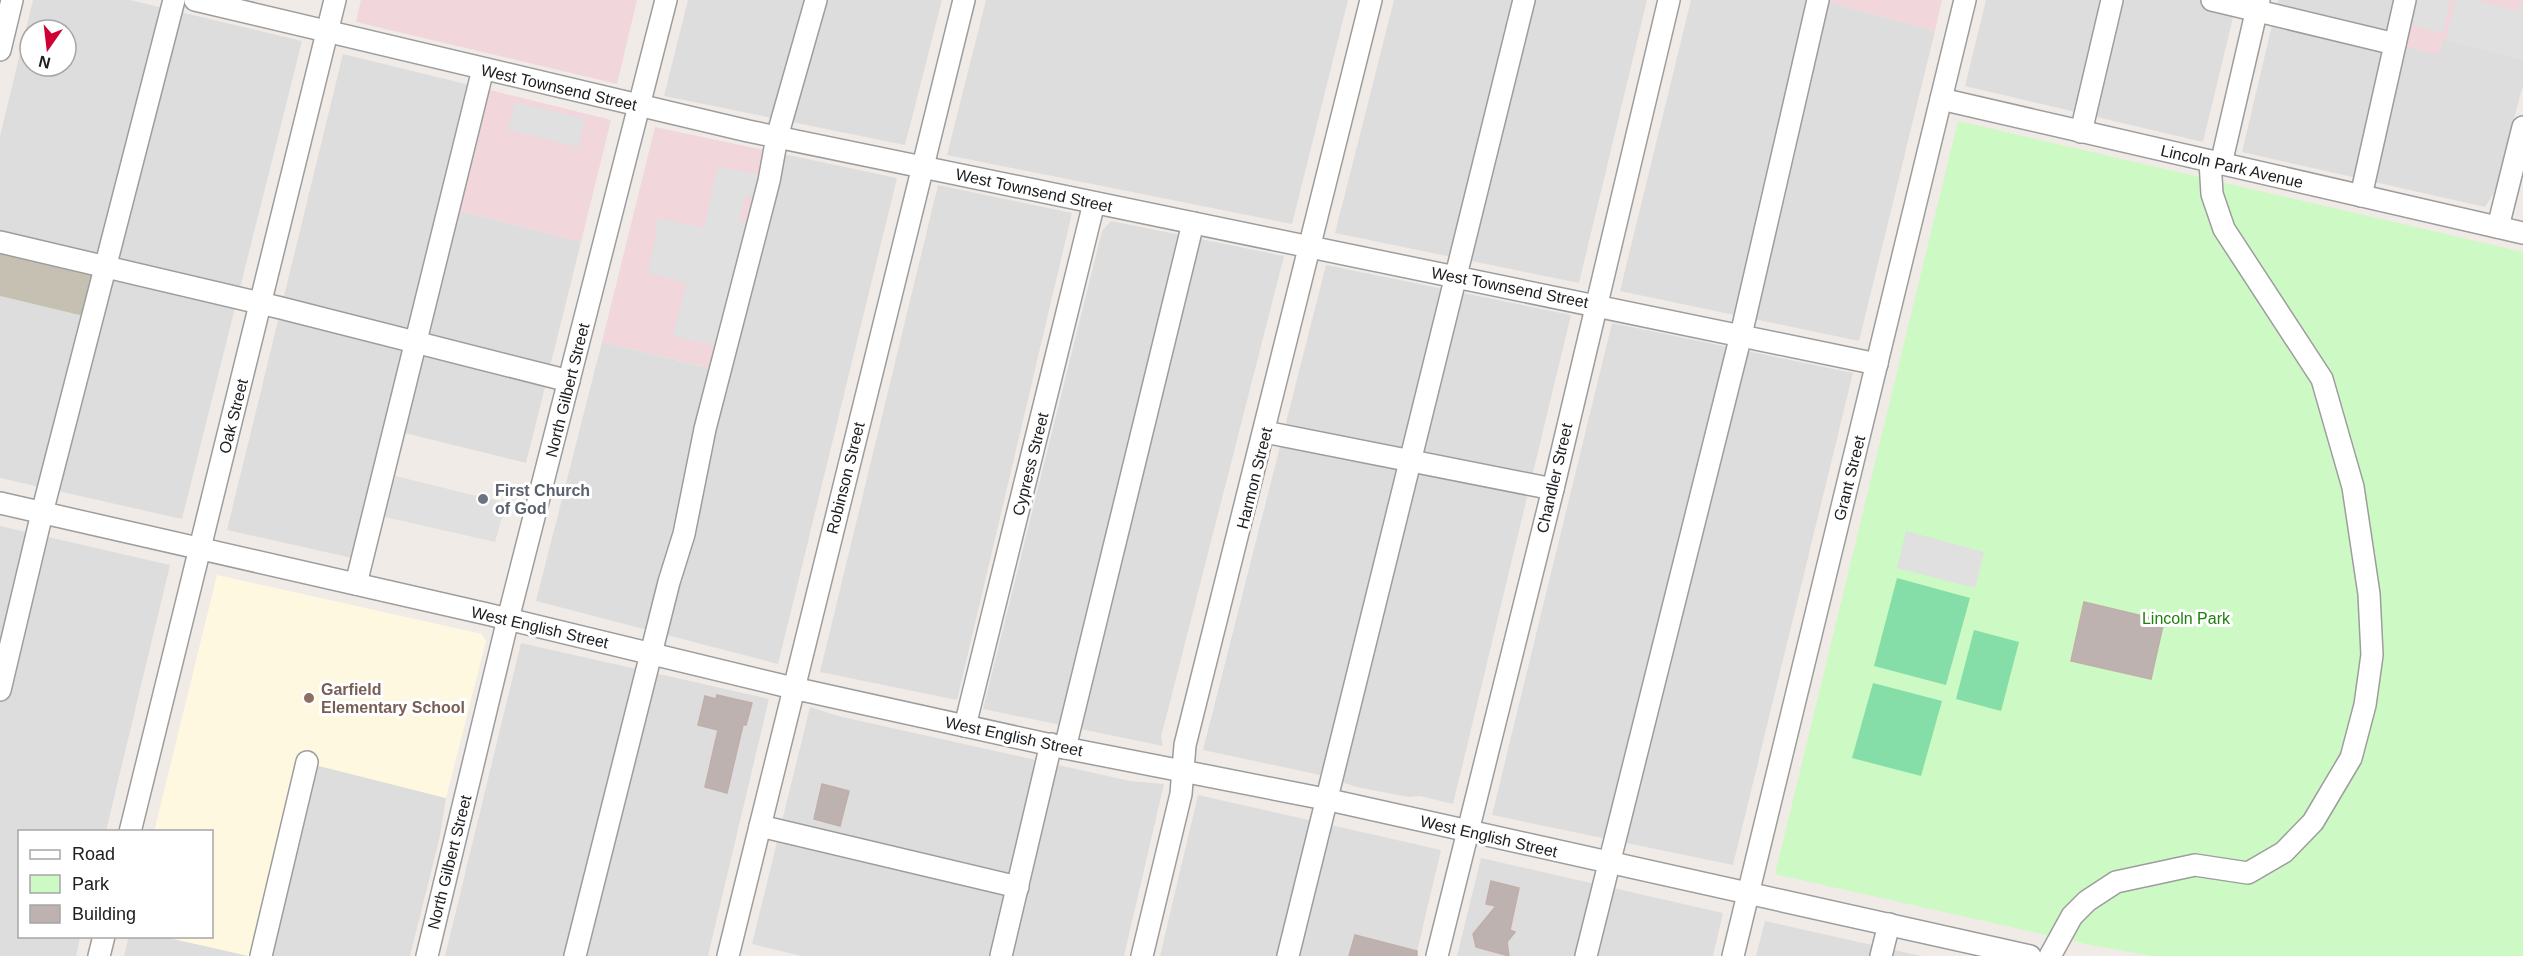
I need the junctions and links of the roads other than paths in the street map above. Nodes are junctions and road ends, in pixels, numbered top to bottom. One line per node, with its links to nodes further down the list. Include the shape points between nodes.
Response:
1 (12, 0): 19 (street)
2 (174, 0): 35 (street)
3 (195, 0): 17 (street, West Townsend Street)
4 (335, 0): 17 (street, Oak Street)
5 (666, 0): 22 (street, North Gilbert Street)
6 (816, 0): 25 (street)
7 (964, 0): 27 (street, Robinson Street)
8 (1371, 0): 34 (street, Harmon Street)
9 (1524, 0): 36 (street)
10 (1669, 0): 38 (street, Chandler Street)
11 (1818, 0): 39 (street)
12 (1965, 0): 21 (street, Grant Street)
13 (2112, 0): 24 (street)
14 (2212, 0): 16 (street)
15 (2404, 0): 18 (street)
16 (2258, 5): 18 (street); 26 (street)
17 (328, 32): 20 (street, West Townsend Street); 37 (street, Oak Street)
18 (2395, 44): 28 (street)
19 (0, 50)
20 (483, 69): 22 (street, West Townsend Street); 40 (street)
21 (1941, 99): 24 (street, Lincoln Park Avenue); 41 (street, Grant Street)
22 (639, 106): 25 (street, West Townsend Street); 42 (street, North Gilbert Street)
23 (2523, 127): 31 (street)
24 (2081, 132): 26 (street, Lincoln Park Avenue)
25 (777, 137): 27 (street, West Townsend Street); 51 (street)
26 (2215, 162): 28 (street, Lincoln Park Avenue); 80 (street, via 2212,194 2224,229 2322,379 2352,488 2369,594 2372,656 2365,705 2351,758 2313,822 2284,852 2248,873 2195,865 2116,882 2086,901 2072,916)
27 (921, 167): 29 (street, West Townsend Street); 52 (street, Robinson Street)
28 (2361, 196): 31 (street, Lincoln Park Avenue)
29 (1094, 203): 30 (street, West Townsend Street); 54 (street, Cypress Street)
30 (1193, 223): 34 (street, West Townsend Street); 55 (street)
31 (2498, 228): 32 (street, Lincoln Park Avenue)
32 (2523, 233)
33 (0, 242): 35 (street)
34 (1310, 246): 36 (street, West Townsend Street); 43 (street, Harmon Street)
35 (105, 266): 37 (street); 47 (street)
36 (1458, 277): 38 (street, West Townsend Street); 44 (street)
37 (261, 304): 40 (street); 48 (street, Oak Street)
38 (1594, 304): 39 (street, West Townsend Street); 45 (street, Chandler Street)
39 (1741, 335): 41 (street, West Townsend Street); 62 (street)
40 (414, 342): 42 (street); 49 (street)
41 (1877, 364): 64 (street, Grant Street)
42 (570, 381): 50 (street, North Gilbert Street)
43 (1265, 432): 44 (street); 57 (street, Harmon Street, via 1185,745)
44 (1409, 462): 45 (street); 58 (street)
45 (1553, 489): 61 (street, Chandler Street)
46 (0, 503): 47 (street, West English Street)
47 (42, 513): 48 (street, West English Street); 53 (street)
48 (200, 549): 49 (street, West English Street); 60 (street, Oak Street)
49 (356, 584): 50 (street, West English Street)
50 (508, 619): 51 (street, West English Street); 69 (street, North Gilbert Street)
51 (653, 654): 52 (street, West English Street); 70 (street)
52 (793, 688): 54 (street, West English Street); 59 (street, Robinson Street)
53 (0, 690)
54 (965, 726): 55 (street, West English Street)
55 (1058, 746): 57 (street, West English Street); 63 (street)
56 (307, 762): 68 (street)
57 (1183, 770): 58 (street, West English Street); 73 (street, Harmon Street, via 1181,794)
58 (1325, 800): 61 (street, West English Street); 74 (street)
59 (760, 826): 63 (street); 71 (street, Robinson Street)
60 (130, 830)
61 (1467, 831): 62 (street, West English Street); 75 (street, Chandler Street)
62 (1609, 862): 64 (street, West English Street); 76 (street)
63 (1018, 887): 72 (street)
64 (1748, 892): 65 (street, West English Street); 77 (street, Grant Street)
65 (1888, 924): 78 (street); 79 (street, West English Street)
66 (104, 938): 67 (street)
67 (99, 956)
68 (261, 956)
69 (426, 956)
70 (575, 956)
71 (728, 956)
72 (1001, 956)
73 (1142, 956)
74 (1288, 956)
75 (1437, 956)
76 (1586, 956)
77 (1733, 956)
78 (1881, 956)
79 (2030, 956)
80 (2050, 956)

